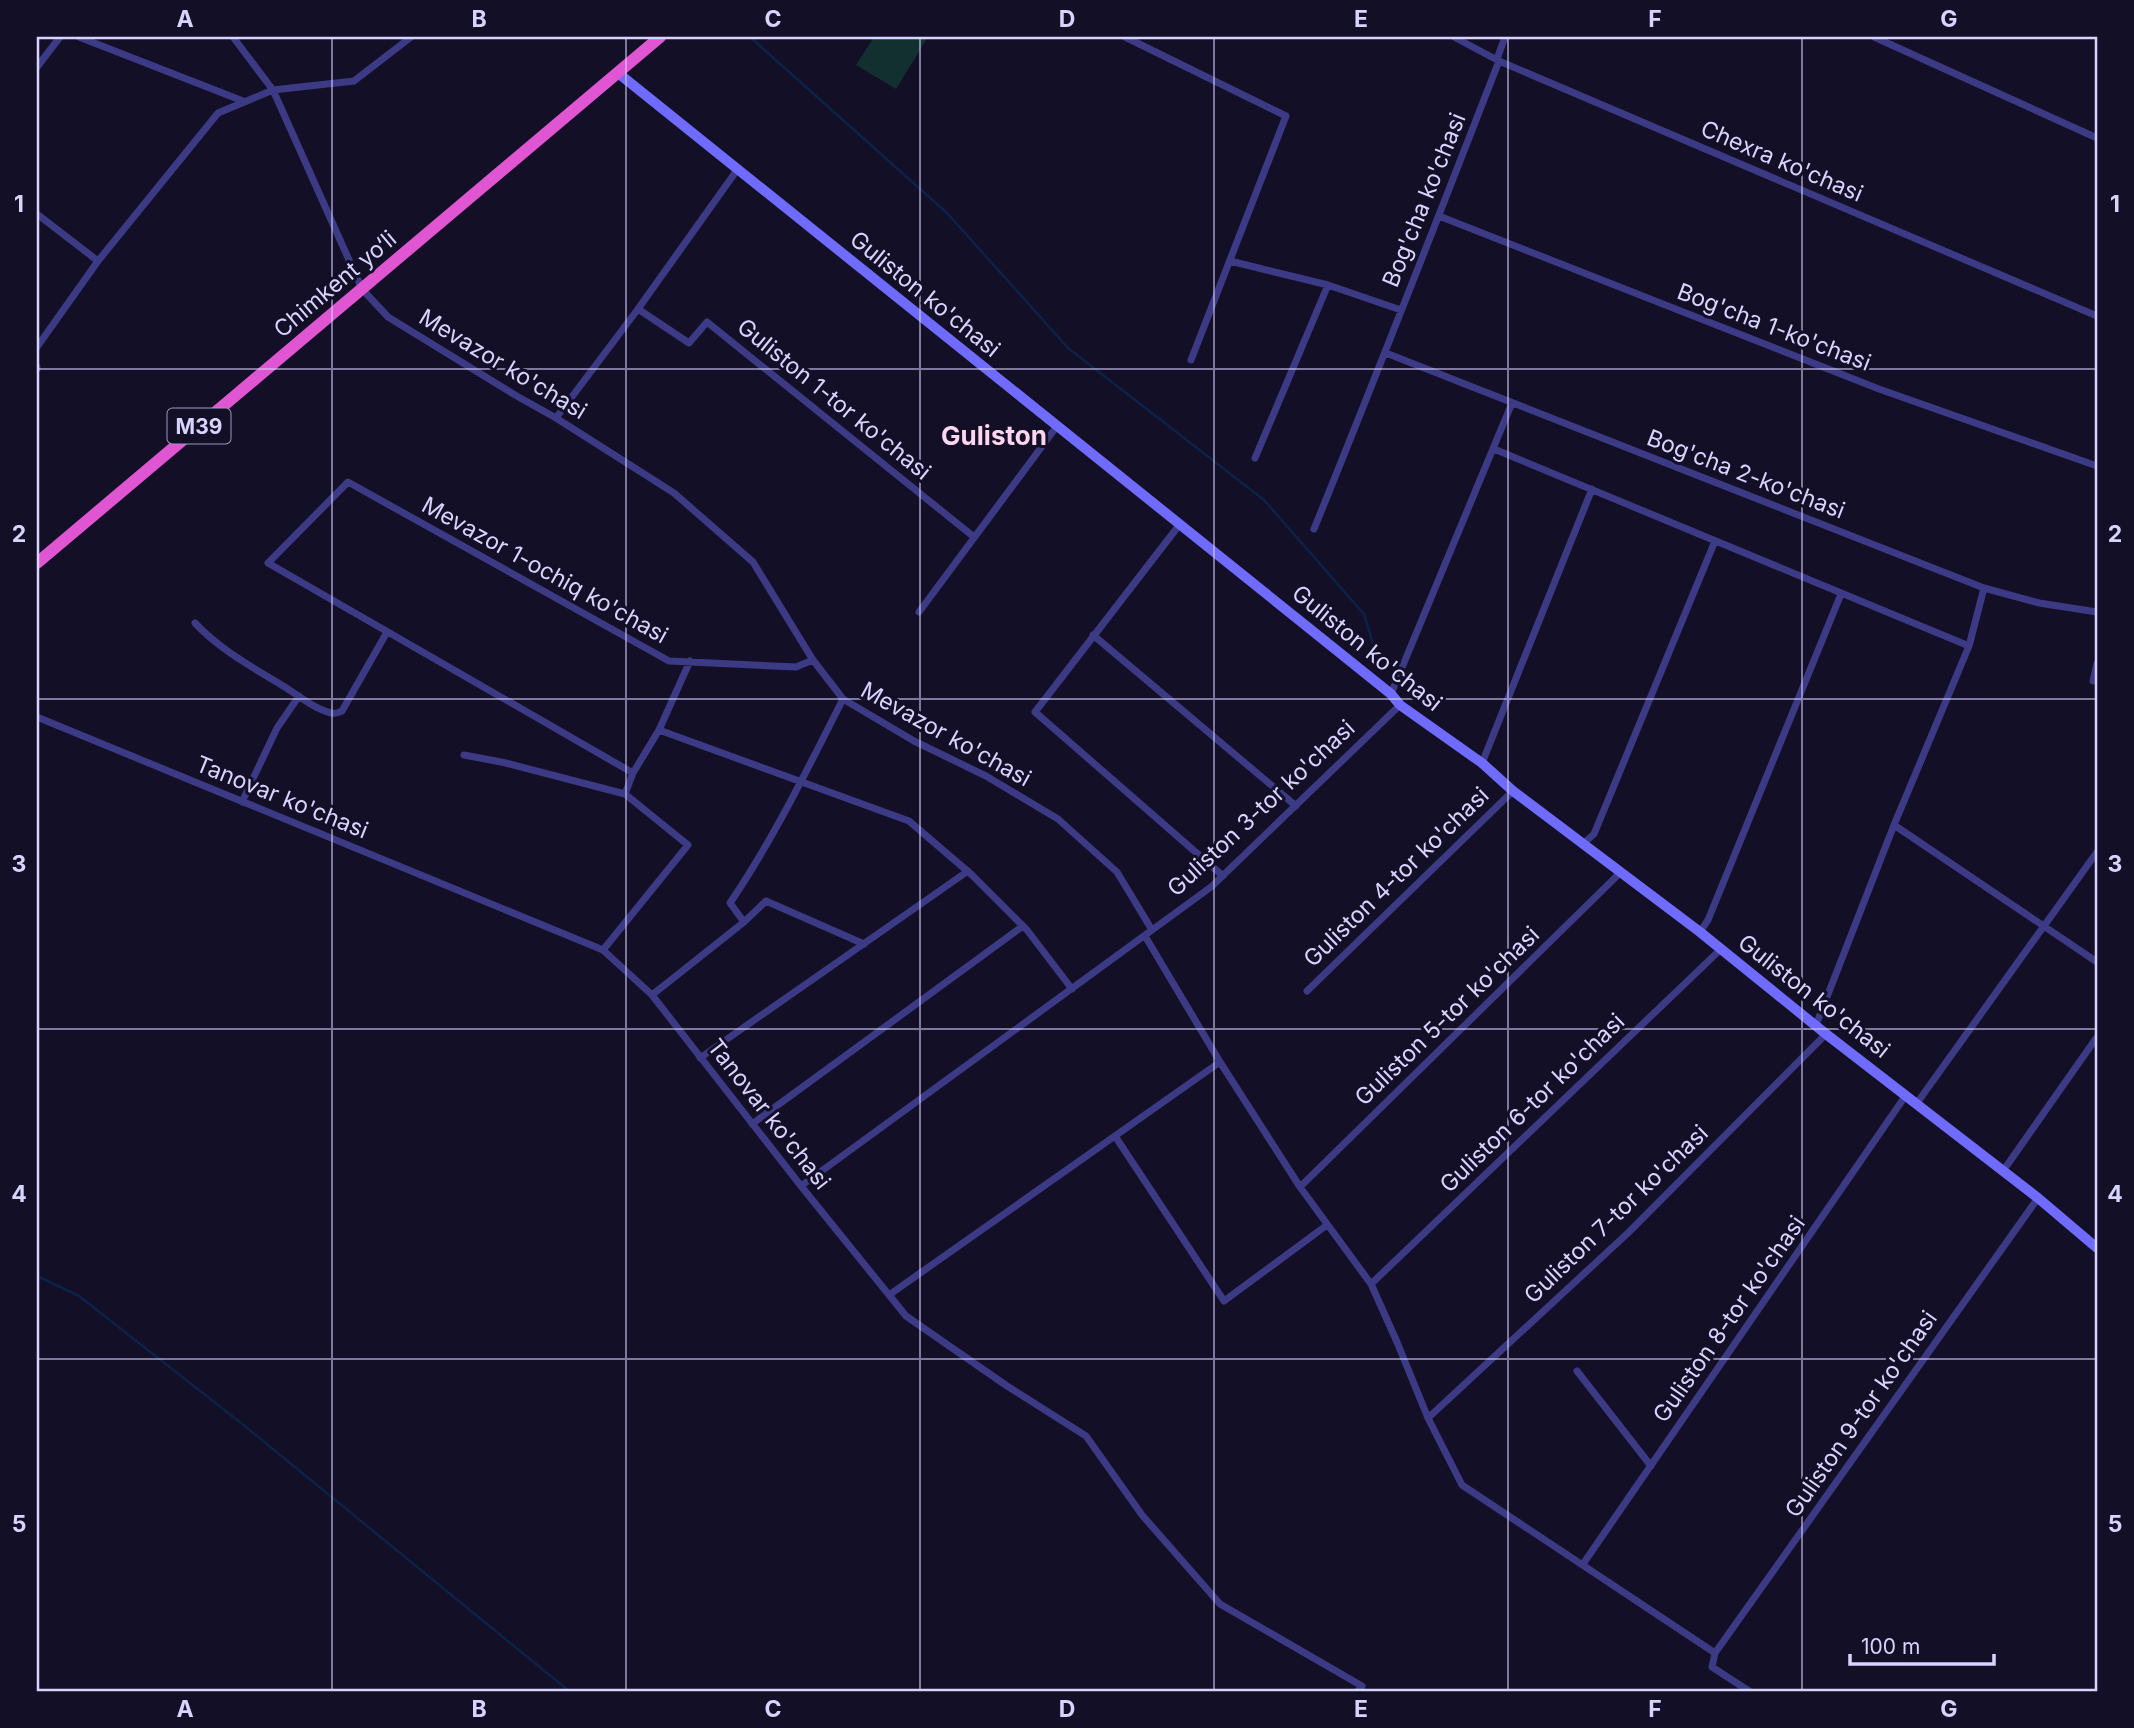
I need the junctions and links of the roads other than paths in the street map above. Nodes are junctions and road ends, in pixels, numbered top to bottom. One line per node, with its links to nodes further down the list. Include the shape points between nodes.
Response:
1 (60, 37): 11 (street)
2 (79, 37): 14 (street)
3 (233, 37): 13 (street, Mevazor ko'chasi)
4 (660, 37): 12 (highway, Chimkent yo‘li / M39)
5 (1125, 37): 20 (street, via 1286,116)
6 (1454, 37): 10 (street, Chexra ko'chasi)
7 (1505, 37): 10 (street, Bog'cha ko'chasi)
8 (1874, 37): 15 (street)
9 (408, 38): 13 (street, via 354,81)
10 (1498, 60): 18 (street, Bog'cha ko'chasi); 25 (street, Chexra ko'chasi)
11 (37, 67)
12 (618, 73): 16 (main road, Guliston ko'chasi); 22 (highway, Chimkent yo‘li / M39)
13 (273, 90): 14 (street); 22 (street, Mevazor ko'chasi)
14 (243, 101): 19 (street, via 218,113)
15 (2097, 138)
16 (737, 170): 23 (street); 31 (main road, Guliston ko'chasi)
17 (37, 214): 19 (street)
18 (1439, 216): 24 (street, Bog'cha ko'chasi); 34 (street, Bog'cha 1-ko'chasi, via 1879,389)
19 (98, 261): 26 (street)
20 (1230, 261): 21 (street); 28 (street)
21 (1328, 285): 24 (street); 33 (street)
22 (362, 289): 30 (street, Mevazor ko'chasi, via 388,317); 40 (highway, Chimkent yo‘li / M39)
23 (638, 309): 30 (street); 38 (street, Guliston 1-tor ko'chasi, via 689,343 707,322)
24 (1401, 310): 27 (street, Bog'cha ko'chasi)
25 (2097, 316)
26 (37, 347)
27 (1386, 353): 29 (street, Bog'cha 2-ko'chasi); 37 (street, Bog'cha ko'chasi)
28 (1191, 360)
29 (1512, 403): 32 (street); 41 (street, Bog'cha 2-ko'chasi)
30 (556, 418): 49 (street, Mevazor ko'chasi, via 674,494 753,562)
31 (1057, 426): 36 (main road, Guliston ko'chasi); 38 (street)
32 (1494, 449): 35 (street); 53 (street)
33 (1255, 458)
34 (2097, 466)
35 (1592, 489): 39 (street); 60 (street)
36 (1180, 524): 47 (street); 53 (main road, Guliston ko'chasi)
37 (1314, 529)
38 (974, 537): 43 (street)
39 (1715, 541): 42 (street); 68 (street, via 1594,834)
40 (37, 563)
41 (1984, 588): 44 (street, Bog'cha 2-ko'chasi); 48 (street)
42 (1841, 594): 48 (street); 77 (street)
43 (919, 612)
44 (2097, 612)
45 (195, 622): 54 (street, via 229,652)
46 (387, 632): 50 (street, Mevazor 1-ochiq ko'chasi, via 268,563 348,482 669,661); 54 (street, via 342,711 330,713); 61 (street)
47 (1093, 635): 66 (street); 72 (street, via 1035,712)
48 (1969, 646): 67 (street)
49 (814, 660): 50 (street, Mevazor 1-ochiq ko'chasi, via 796,667); 55 (street, Mevazor ko'chasi)
50 (690, 661): 58 (street)
51 (2097, 663): 52 (street)
52 (2093, 681)
53 (1391, 694): 56 (main road, Guliston ko'chasi)
54 (299, 696): 65 (street, via 277,728)
55 (843, 699): 62 (street); 76 (street, Mevazor ko'chasi, via 1058,819 1117,872)
56 (1401, 705): 60 (main road, Guliston ko'chasi); 66 (street, Guliston 3-tor ko'chasi)
57 (37, 717): 65 (street, Tanovar ko'chasi)
58 (659, 730): 61 (street); 62 (street)
59 (464, 755): 64 (street)
60 (1482, 763): 63 (main road, Guliston ko'chasi)
61 (633, 773): 64 (street)
62 (801, 780): 70 (street, via 909,821); 73 (street, via 730,903)
63 (1513, 791): 68 (main road, Guliston ko'chasi); 84 (street, Guliston 4-tor ko'chasi)
64 (625, 794): 81 (street, via 688,845)
65 (242, 802): 81 (street, Tanovar ko'chasi)
66 (1296, 806): 72 (street, Guliston 3-tor ko'chasi)
67 (1894, 825): 75 (street); 86 (street)
68 (1583, 844): 71 (main road, Guliston ko'chasi)
69 (2097, 852): 75 (street)
70 (968, 871): 74 (street); 79 (street)
71 (1621, 872): 77 (main road, Guliston ko'chasi); 97 (street, Guliston 5-tor ko'chasi)
72 (1223, 876): 76 (street, Guliston 3-tor ko'chasi)
73 (744, 922): 79 (street, via 766,901); 85 (street)
74 (1023, 926): 83 (street); 93 (street)
75 (2042, 927): 82 (street); 92 (street)
76 (1152, 930): 78 (street, Guliston 3-tor ko'chasi)
77 (1700, 932): 80 (main road, Guliston ko'chasi)
78 (1146, 936): 83 (street, Guliston 3-tor ko'chasi); 90 (street)
79 (863, 944): 89 (street)
80 (1721, 949): 86 (main road, Guliston ko'chasi); 101 (street, Guliston 6-tor ko'chasi)
81 (603, 950): 85 (street, Tanovar ko'chasi)
82 (2097, 962)
83 (1072, 989): 96 (street, Guliston 3-tor ko'chasi)
84 (1307, 991)
85 (652, 995): 89 (street, Tanovar ko'chasi)
86 (1816, 1025): 87 (main road, Guliston ko'chasi)
87 (1826, 1034): 91 (main road, Guliston ko'chasi); 104 (street, Guliston 7-tor ko'chasi, via 1629,1232)
88 (2097, 1037): 95 (street)
89 (700, 1058): 93 (street, Tanovar ko'chasi)
90 (1220, 1062): 94 (street); 97 (street)
91 (1906, 1095): 92 (main road, Guliston ko'chasi); 105 (street, Guliston 8-tor ko'chasi)
92 (1917, 1103): 95 (main road, Guliston ko'chasi)
93 (752, 1124): 96 (street, Tanovar ko'chasi)
94 (1115, 1136): 99 (street, via 1224,1301); 102 (street)
95 (2003, 1171): 98 (main road, Guliston ko'chasi)
96 (800, 1186): 102 (street, Tanovar ko'chasi)
97 (1300, 1187): 99 (street)
98 (2038, 1198): 100 (main road, Guliston ko'chasi); 107 (street, Guliston 9-tor ko'chasi)
99 (1327, 1225): 101 (street)
100 (2097, 1248)
101 (1371, 1284): 104 (street)
102 (889, 1294): 108 (street, Tanovar ko'chasi, via 906,1316 1086,1436 1142,1515 1220,1604 1362,1686)
103 (1577, 1371): 105 (street)
104 (1428, 1418): 106 (street, via 1462,1485)
105 (1651, 1466): 106 (street, Guliston 8-tor ko'chasi)
106 (1583, 1564): 107 (street)
107 (1715, 1653): 109 (street, via 1712,1667)
108 (1358, 1691)
109 (1749, 1691)

